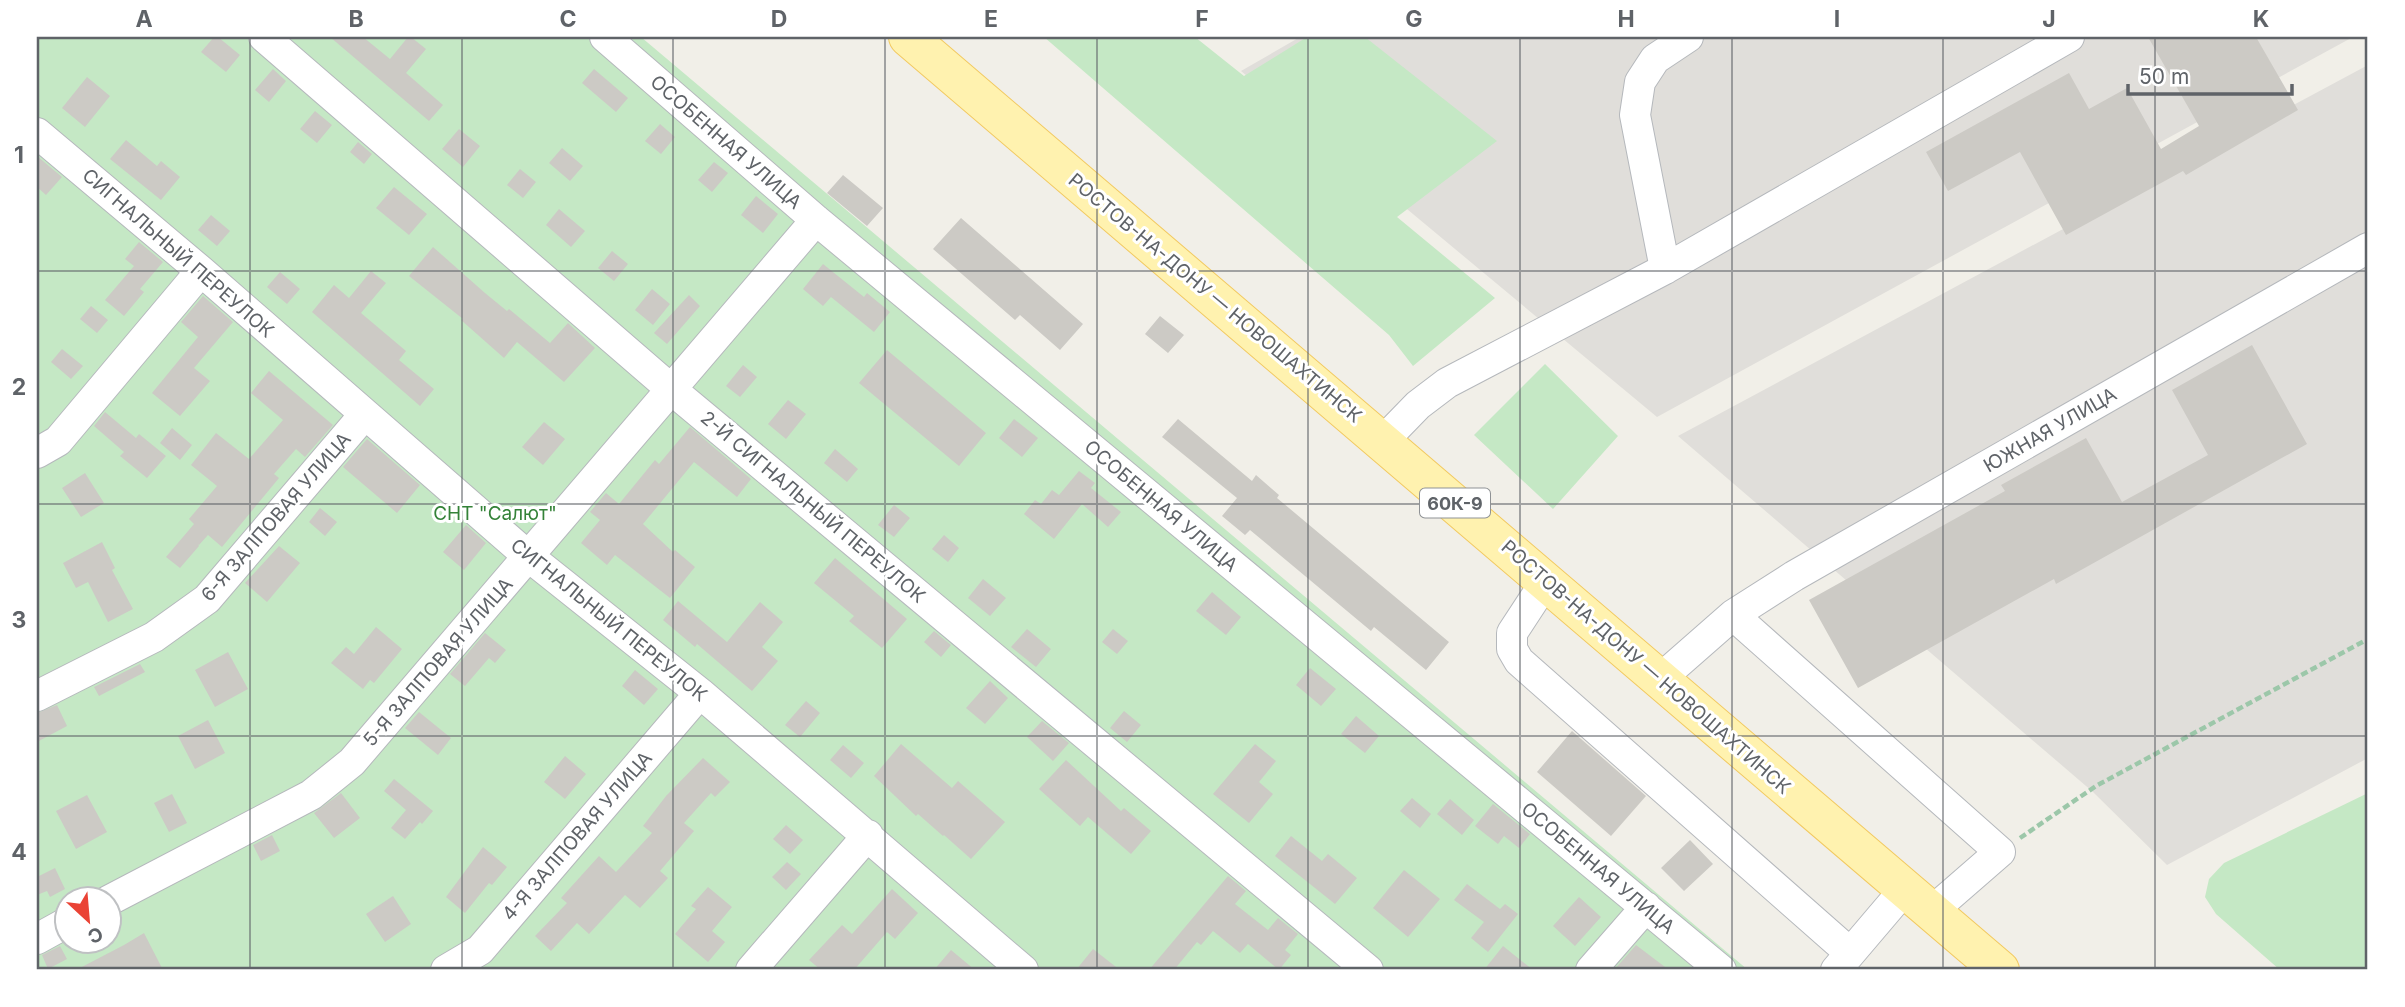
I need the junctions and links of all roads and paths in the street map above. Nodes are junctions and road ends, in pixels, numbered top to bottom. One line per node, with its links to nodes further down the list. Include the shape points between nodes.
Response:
1 (264, 37): 11 (street, 2-Й СИГНАЛЬНЫЙ ПЕРЕУЛОК)
2 (605, 37): 7 (street, ОСОБЕННАЯ УЛИЦА)
3 (908, 37): 13 (main road, РОСТОВ-НА-ДОНУ — НОВОШАХТИНСК / 60К-9)
4 (1688, 37): 9 (street, via 1655,59 1640,82 1635,115)
5 (2069, 37): 9 (street)
6 (37, 133): 10 (street, СИГНАЛЬНЫЙ ПЕРЕУЛОК)
7 (816, 220): 11 (street, 5-Я ЗАЛПОВАЯ УЛИЦА); 26 (street, ОСОБЕННАЯ УЛИЦА)
8 (2368, 248): 17 (street, ЮЖНАЯ УЛИЦА)
9 (1665, 269): 13 (street, via 1447,383)
10 (201, 271): 12 (street, СИГНАЛЬНЫЙ ПЕРЕУЛОК); 14 (street, via 58,441)
11 (672, 390): 15 (street, 5-Я ЗАЛПОВАЯ УЛИЦА); 31 (street, 2-Й СИГНАЛЬНЫЙ ПЕРЕУЛОК)
12 (365, 414): 15 (street, СИГНАЛЬНЫЙ ПЕРЕУЛОК); 21 (street, 6-Я ЗАЛПОВАЯ УЛИЦА, via 207,599 154,637)
13 (1383, 442): 16 (main road, РОСТОВ-НА-ДОНУ — НОВОШАХТИНСК / 60К-9)
14 (37, 453)
15 (528, 556): 20 (street, СИГНАЛЬНЫЙ ПЕРЕУЛОК); 24 (street, 5-Я ЗАЛПОВАЯ УЛИЦА, via 352,762 311,795)
16 (1546, 581): 19 (main road, РОСТОВ-НА-ДОНУ — НОВОШАХТИНСК / 60К-9); 27 (street, via 1512,633 1512,649 1519,661)
17 (1733, 615): 19 (street, ЮЖНАЯ УЛИЦА); 23 (street)
18 (2368, 639): 23 (path, via 2096,786)
19 (1660, 679): 25 (main road, РОСТОВ-НА-ДОНУ — НОВОШАХТИНСК / 60К-9)
20 (700, 693): 22 (street, СИГНАЛЬНЫЙ ПЕРЕУЛОК); 28 (street, 4-Я ЗАЛПОВАЯ УЛИЦА, via 480,950)
21 (37, 696)
22 (867, 835): 29 (street); 30 (street, СИГНАЛЬНЫЙ ПЕРЕУЛОК)
23 (2000, 852): 25 (street)
24 (122, 894)
25 (1918, 901): 27 (street); 34 (main road, РОСТОВ-НА-ДОНУ — НОВОШАХТИНСК / 60К-9)
26 (1646, 908): 32 (street); 33 (street, ОСОБЕННАЯ УЛИЦА)
27 (1843, 961)
28 (446, 970)
29 (751, 970)
30 (1023, 970)
31 (1368, 970)
32 (1591, 970)
33 (1721, 970)
34 (2000, 970)

